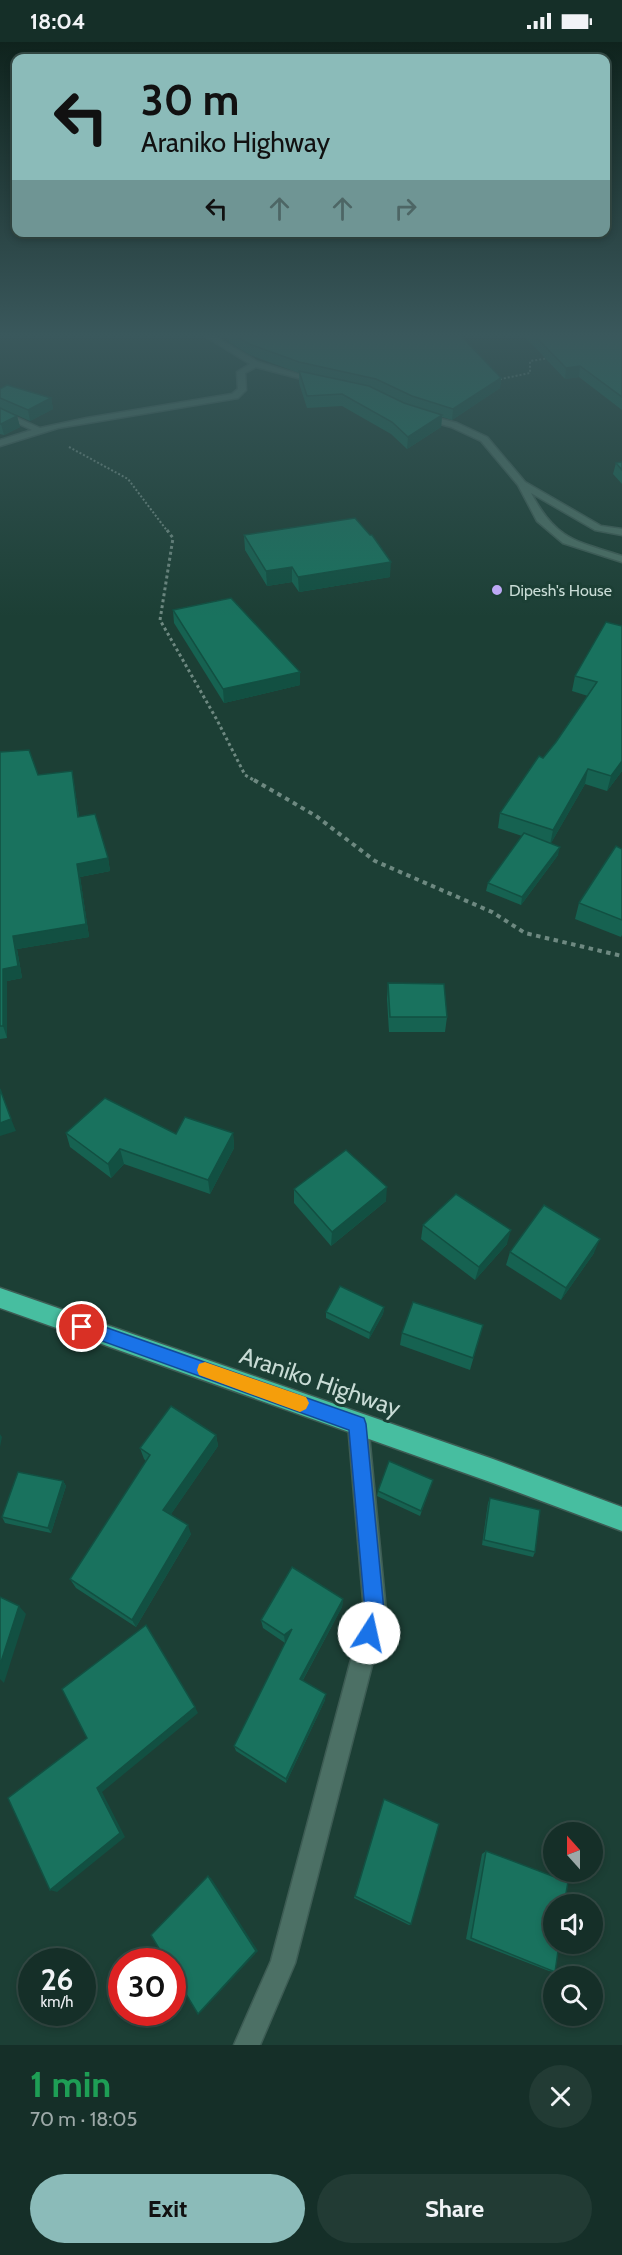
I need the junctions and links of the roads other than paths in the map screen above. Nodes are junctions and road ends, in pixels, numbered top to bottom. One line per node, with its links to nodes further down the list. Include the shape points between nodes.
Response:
1 (36, 429): 3 (street)
2 (463, 429): 4 (street, via 483,439)
3 (0, 443)
4 (522, 484): 5 (street, via 598,528); 6 (street, via 540,519 551,530 566,541)
5 (622, 532)
6 (622, 559)
7 (0, 1298): 8 (highway, Araniko Highway)
8 (358, 1424): 9 (highway, Araniko Highway); 10 (street, via 375,1611 283,1964)
9 (622, 1519)
10 (248, 2045)

